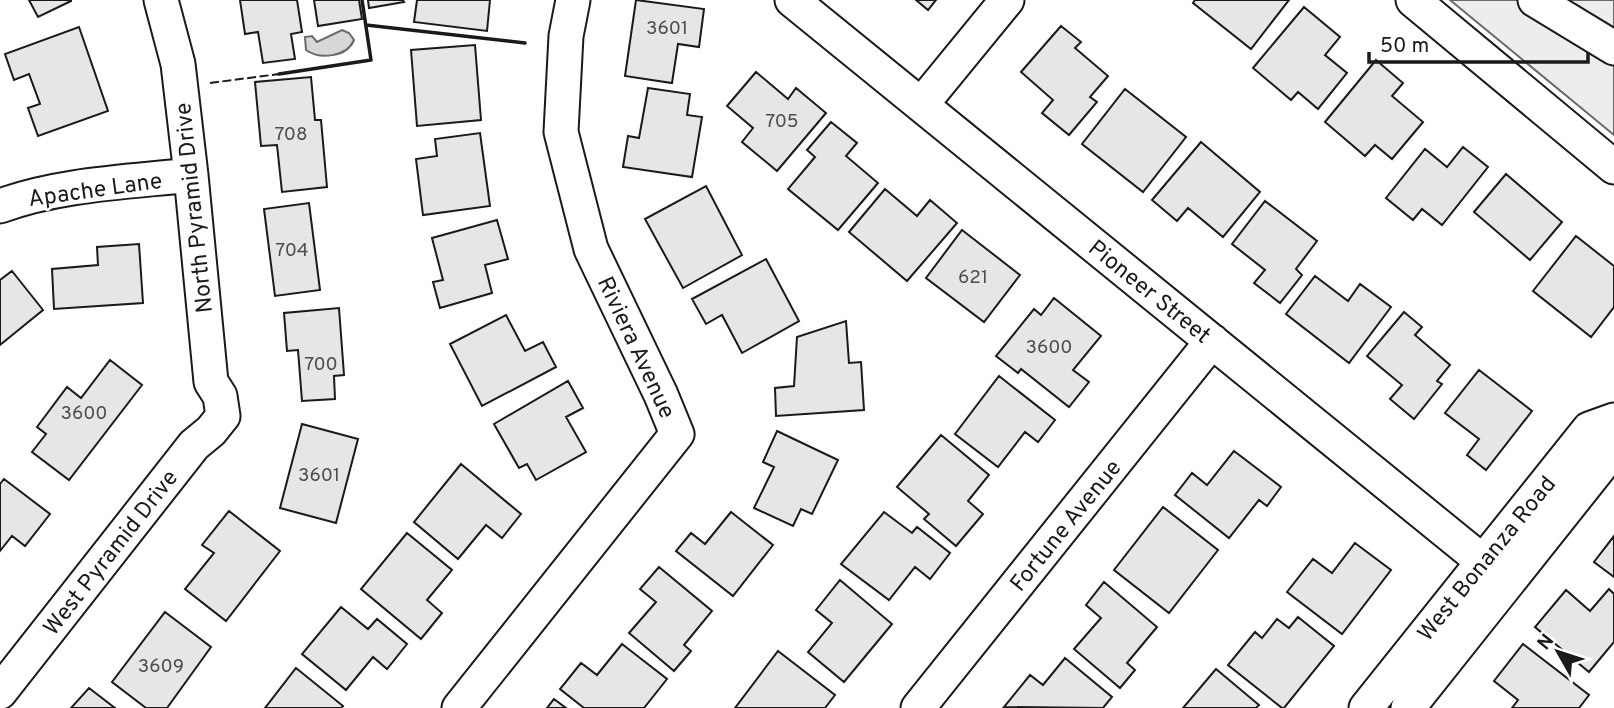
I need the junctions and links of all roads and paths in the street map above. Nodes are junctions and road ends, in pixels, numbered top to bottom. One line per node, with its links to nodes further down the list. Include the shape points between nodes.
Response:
1 (161, 0): 10 (street, North Pyramid Drive, via 178,64)
2 (573, 0): 18 (street, Riviera Avenue, via 566,36 561,132 591,249 677,434)
3 (792, 0): 8 (street, Pioneer Street)
4 (1007, 0): 8 (street)
5 (1413, 0): 9 (street)
6 (1535, 0): 7 (street)
7 (1614, 48)
8 (921, 105): 12 (street, Pioneer Street)
9 (1614, 167)
10 (191, 176): 11 (street, Apache Lane, via 45,193); 13 (street, North Pyramid Drive, via 211,382 220,396)
11 (0, 206)
12 (1212, 341): 16 (street, Pioneer Street); 19 (street, Fortune Avenue)
13 (223, 416): 17 (street, West Pyramid Drive, via 194,445)
14 (1614, 420): 16 (street, West Bonanza Road, via 1589,429)
15 (1614, 449): 16 (street, West Bonanza Road)
16 (1496, 572): 20 (street, West Bonanza Road); 21 (street, West Bonanza Road)
17 (0, 692)
18 (459, 708)
19 (918, 708)
20 (1366, 708)
21 (1408, 708)

